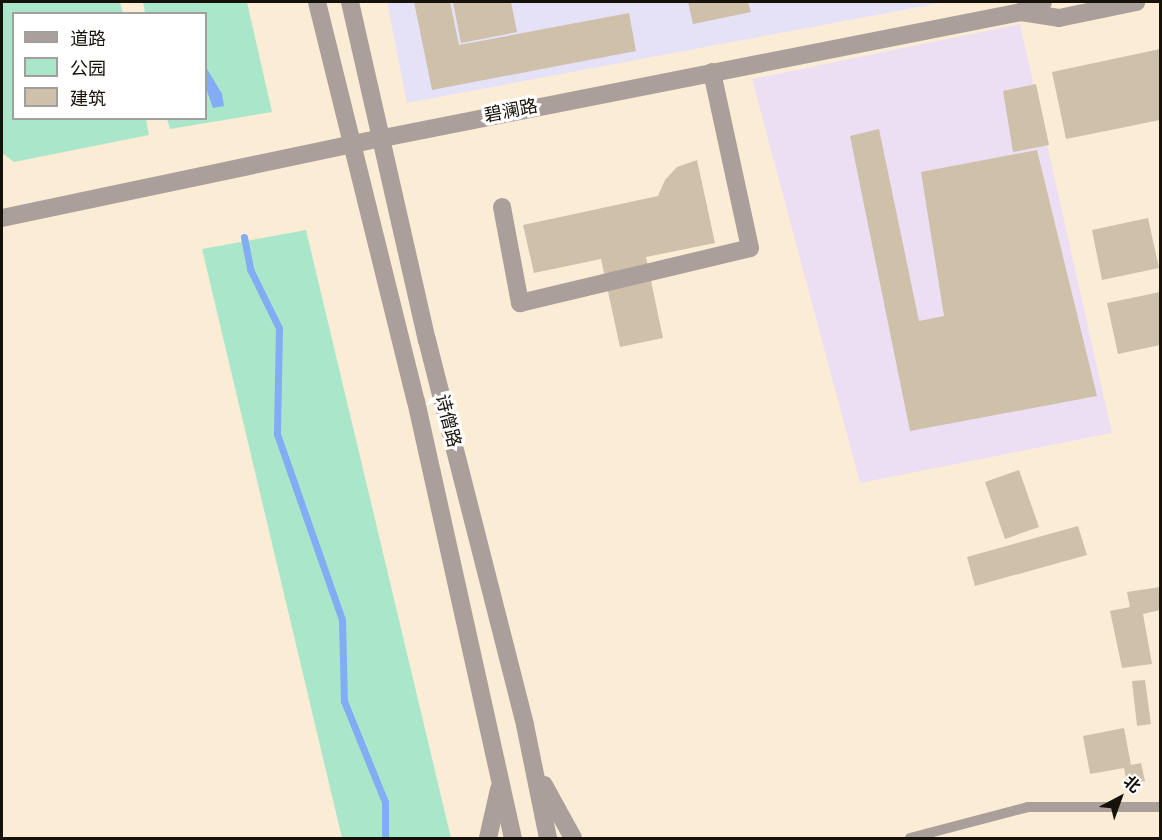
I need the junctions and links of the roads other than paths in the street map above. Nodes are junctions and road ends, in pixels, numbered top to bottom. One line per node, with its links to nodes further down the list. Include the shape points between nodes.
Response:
1 (317, 2): 8 (street, 诗僧路)
2 (350, 2): 7 (street, 诗僧路)
3 (1042, 2): 5 (street, 碧澜路)
4 (1136, 2): 5 (street, 碧澜路, via 1059,18)
5 (1021, 12): 6 (street, 碧澜路)
6 (712, 72): 7 (street, 碧澜路); 9 (street, via 750,248 520,303)
7 (383, 138): 8 (street, 碧澜路); 11 (street, 诗僧路, via 427,340)
8 (353, 144): 10 (street, 碧澜路); 12 (street, 诗僧路, via 416,401)
9 (502, 207)
10 (2, 218)
11 (533, 764): 16 (street, 诗僧路); 17 (street)
12 (500, 781): 14 (street); 15 (street, 诗僧路)
13 (1161, 807): 18 (lane, via 1028,807)
14 (488, 838)
15 (513, 838)
16 (548, 838)
17 (573, 838)
18 (910, 838)

